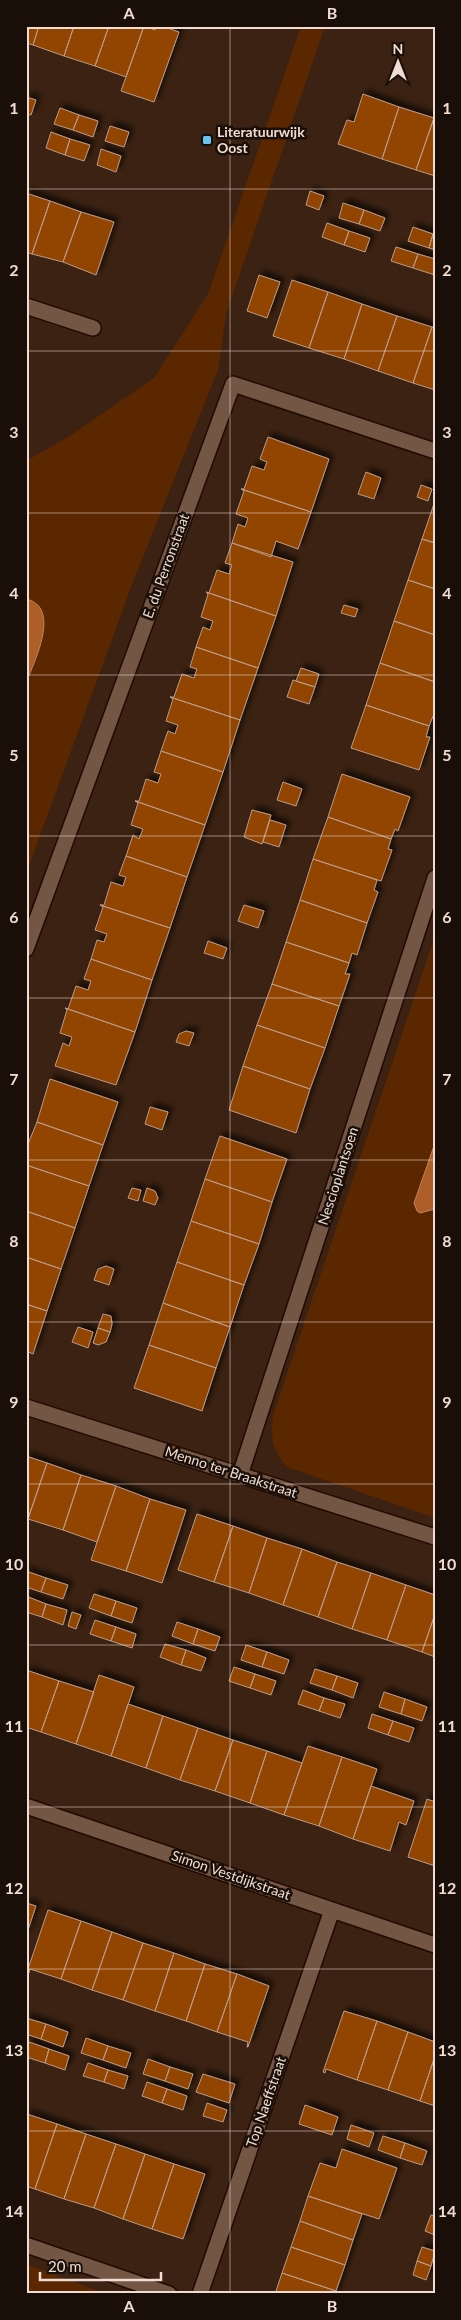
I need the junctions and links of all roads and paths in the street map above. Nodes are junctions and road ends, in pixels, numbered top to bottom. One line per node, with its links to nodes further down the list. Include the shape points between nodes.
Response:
1 (26, 306): 2 (street)
2 (93, 328)
3 (435, 452): 5 (street, E. du Perronstraat, via 232,384)
4 (435, 878): 7 (street, Nescioplantsoen)
5 (26, 949)
6 (26, 1407): 7 (street, Menno ter Braakstraat)
7 (240, 1475): 8 (street, Menno ter Braakstraat)
8 (435, 1537)
9 (26, 1806): 10 (street, Simon Vestdijkstraat)
10 (332, 1910): 11 (street, Simon Vestdijkstraat); 14 (street, Top Naeffstraat)
11 (435, 1945)
12 (26, 2245): 13 (street)
13 (169, 2294)
14 (200, 2294)

